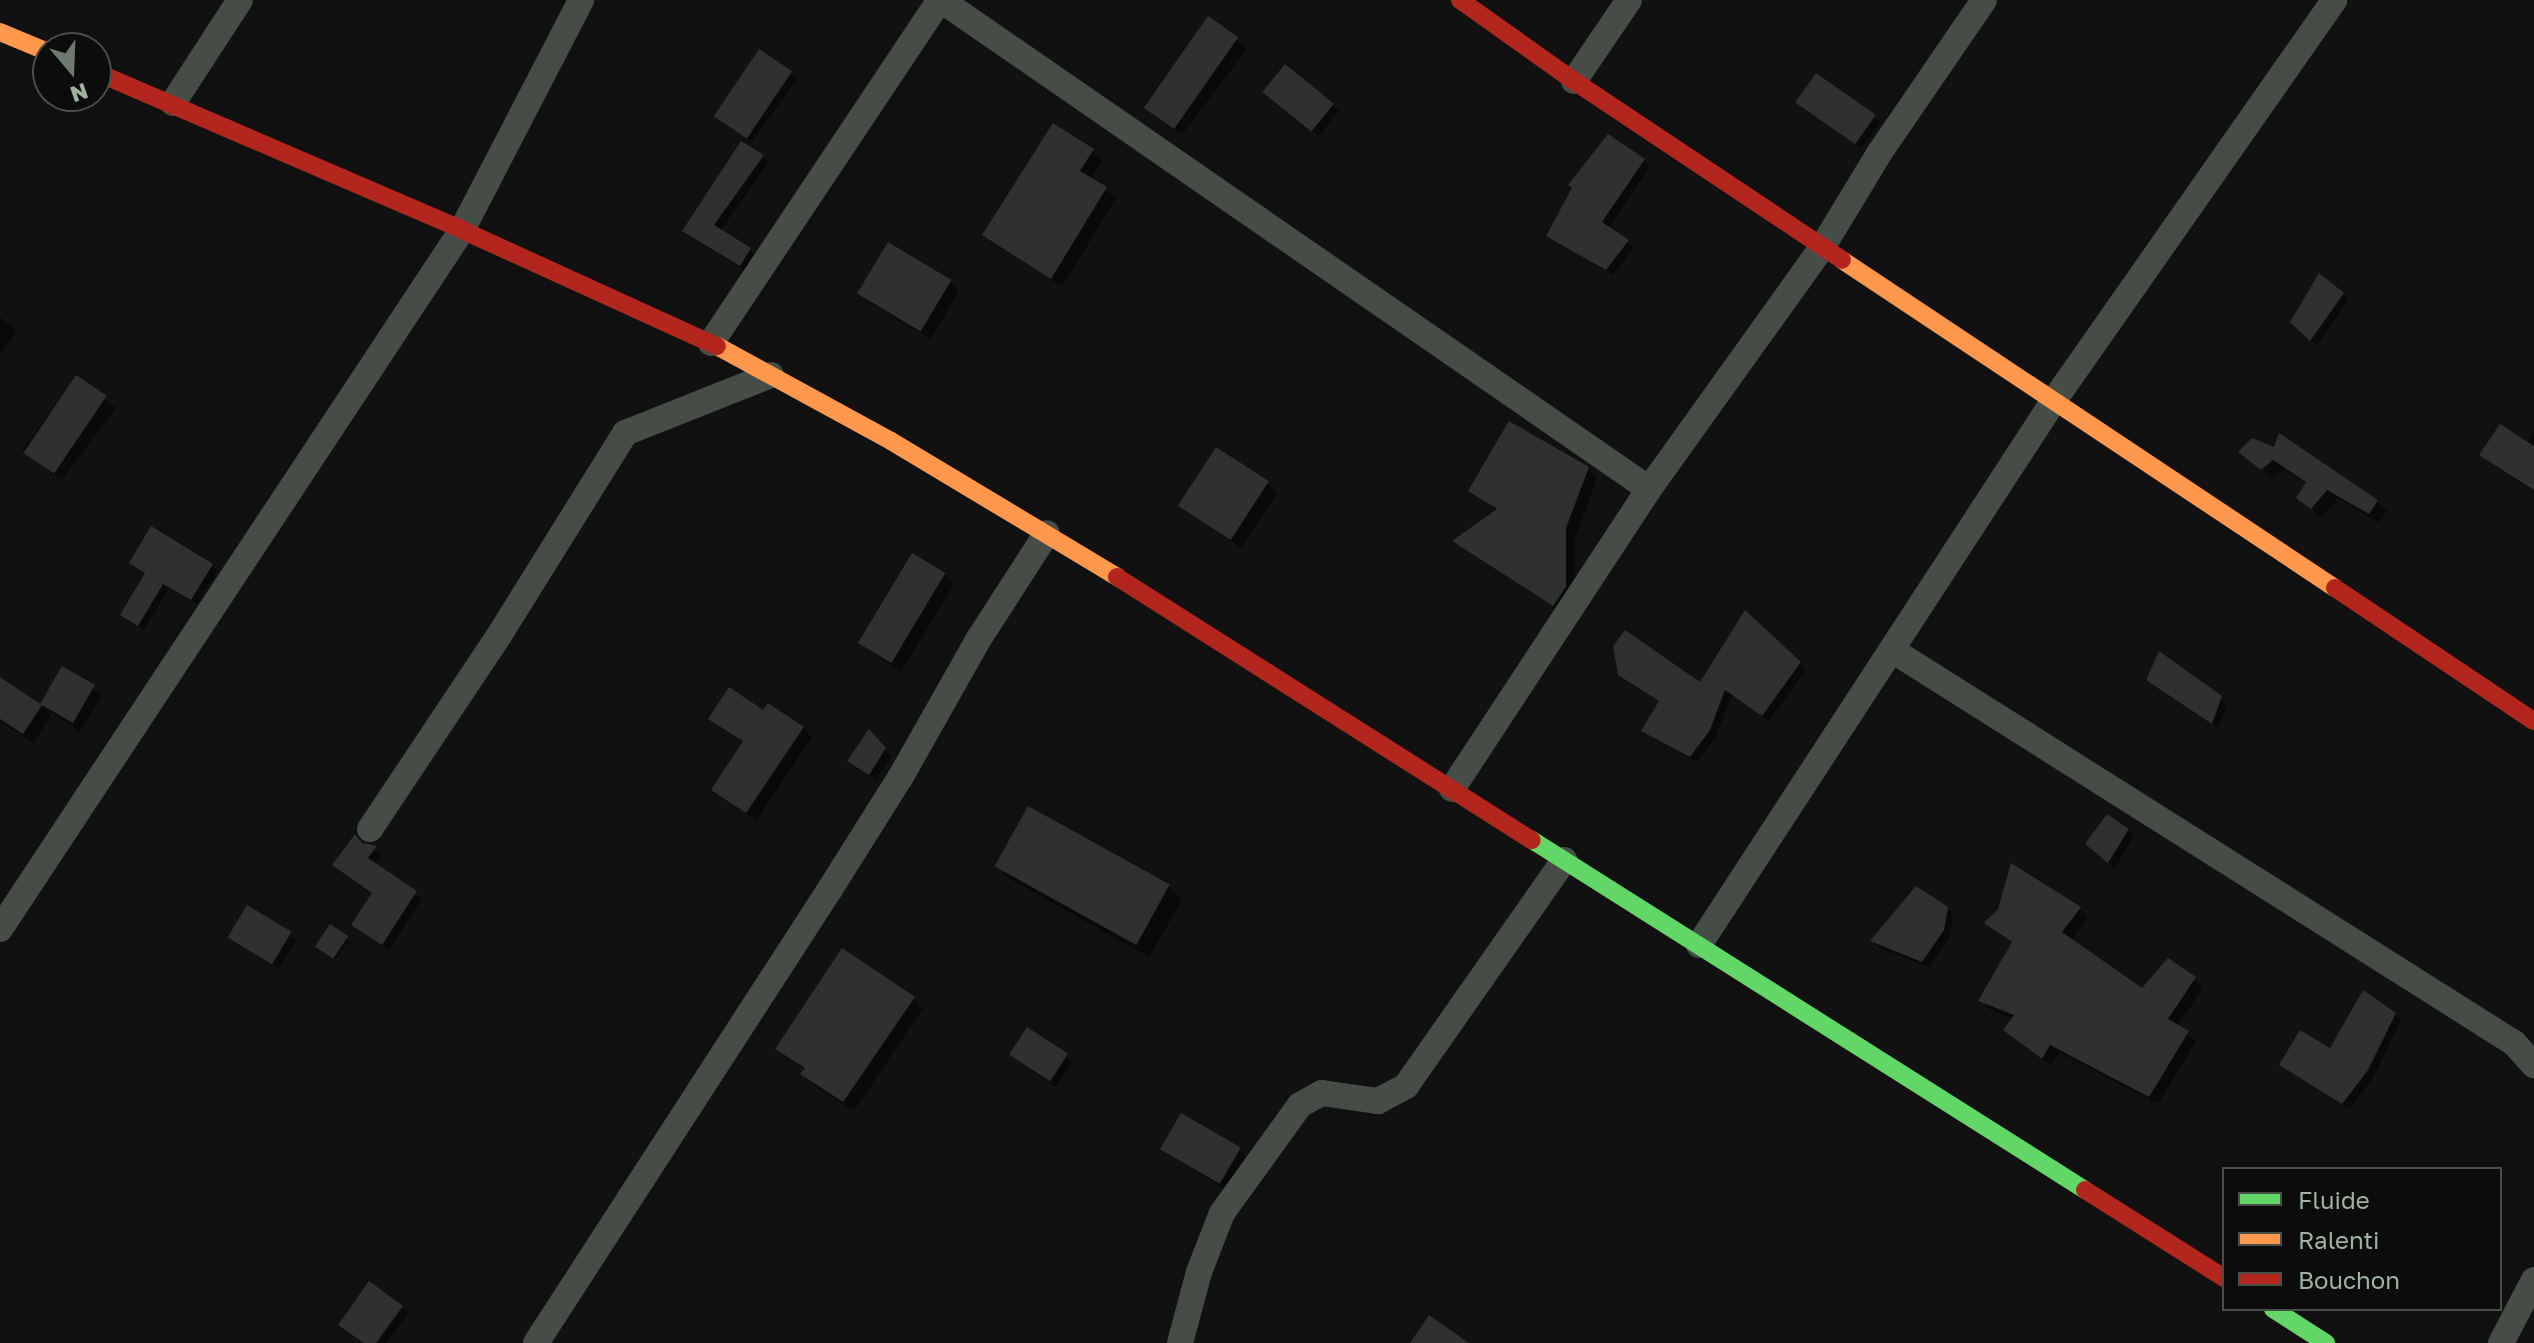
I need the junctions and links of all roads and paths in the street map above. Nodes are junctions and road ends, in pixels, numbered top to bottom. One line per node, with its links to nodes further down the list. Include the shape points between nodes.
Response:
1 (240, 0): 12 (street)
2 (581, 0): 13 (street)
3 (940, 0): 15 (street); 18 (street)
4 (1460, 0): 11 (main road)
5 (1629, 0): 11 (street)
6 (1984, 0): 14 (street)
7 (2334, 0): 17 (street)
8 (0, 32): 9 (main road)
9 (32, 45)
10 (112, 78): 12 (main road)
11 (1574, 81): 14 (main road)
12 (173, 103): 13 (main road)
13 (462, 230): 15 (main road); 25 (street)
14 (1823, 246): 17 (main road); 18 (street)
15 (711, 343): 16 (main road)
16 (771, 375): 19 (main road); 23 (street, via 625,433)
17 (2055, 399): 20 (street); 21 (main road)
18 (1649, 489): 22 (street)
19 (1047, 533): 22 (main road); 31 (street, via 884,803)
20 (1892, 650): 26 (street); 27 (street, via 2514,1043)
21 (2534, 721)
22 (1452, 789): 24 (main road)
23 (370, 829)
24 (1564, 860): 26 (main road); 32 (street, via 1406,1086 1378,1101 1322,1093 1300,1105 1222,1213)
25 (0, 929)
26 (1699, 945): 28 (main road)
27 (2534, 1065)
28 (2222, 1277)
29 (2534, 1280): 34 (street)
30 (2276, 1311): 33 (main road)
31 (536, 1343)
32 (1180, 1343)
33 (2326, 1343)
34 (2501, 1343)

